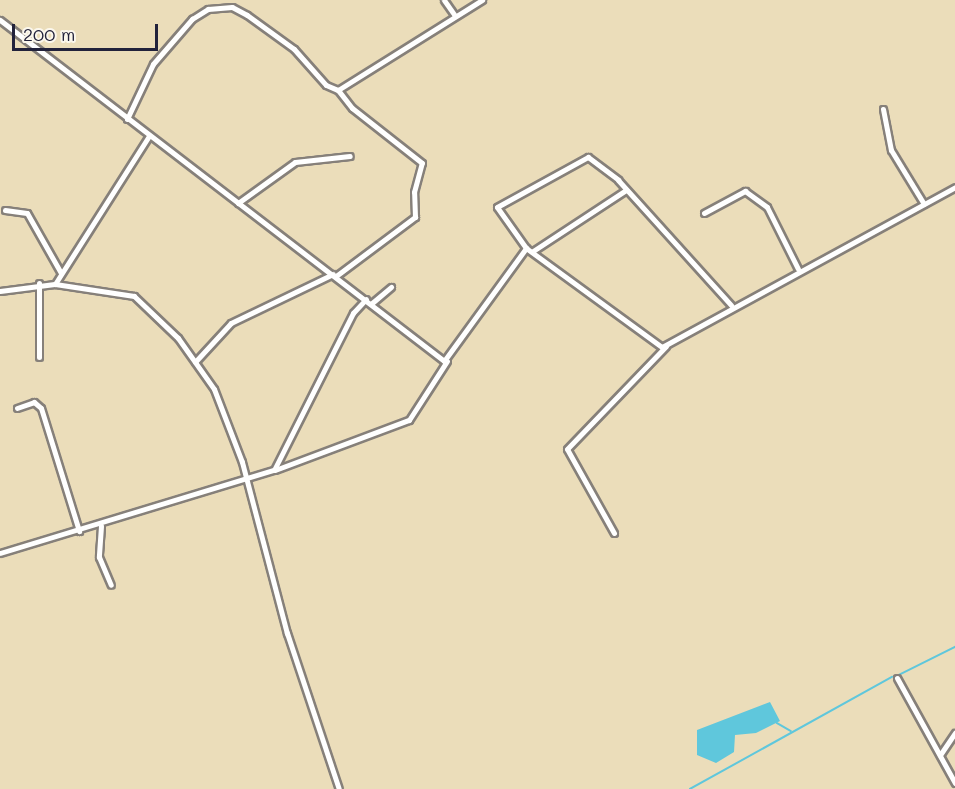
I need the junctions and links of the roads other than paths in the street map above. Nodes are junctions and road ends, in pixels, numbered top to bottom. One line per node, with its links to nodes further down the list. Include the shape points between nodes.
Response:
1 (444, 0): 3 (street)
2 (482, 0): 3 (street)
3 (455, 16): 5 (street)
4 (0, 20): 7 (street)
5 (338, 90): 7 (street, via 316,77 272,32 232,7 214,7 192,19 153,64); 20 (street, via 352,108 422,163 414,192 416,217)
6 (883, 109): 13 (street, via 891,150)
7 (128, 119): 8 (street)
8 (149, 135): 12 (street); 19 (street)
9 (350, 156): 12 (street, via 295,162)
10 (955, 188): 13 (street)
11 (626, 190): 16 (street, via 588,157 504,202 496,209); 17 (street); 27 (street)
12 (238, 203): 20 (street)
13 (924, 204): 18 (street)
14 (5, 210): 19 (street, via 27,213)
15 (704, 213): 18 (street, via 746,191 767,207)
16 (526, 248): 17 (street); 30 (street)
17 (533, 252): 28 (street)
18 (798, 269): 27 (street)
19 (61, 273): 22 (street)
20 (335, 275): 25 (street); 31 (street, via 231,323)
21 (39, 284): 22 (street); 24 (street); 29 (street)
22 (55, 284): 31 (street, via 134,296)
23 (391, 287): 26 (street)
24 (0, 291)
25 (366, 299): 26 (street); 33 (street, via 353,313)
26 (372, 303): 30 (street)
27 (731, 305): 28 (street)
28 (666, 346): 37 (street, via 567,449)
29 (39, 357)
30 (447, 360): 33 (street, via 409,420)
31 (195, 362): 34 (street, via 227,416)
32 (17, 408): 36 (street, via 37,402 41,408)
33 (274, 470): 34 (street)
34 (248, 482): 35 (street); 44 (street, via 287,633)
35 (101, 526): 36 (street); 39 (street, via 99,556)
36 (79, 531): 38 (street)
37 (614, 533)
38 (0, 553)
39 (111, 585)
40 (897, 678): 42 (street)
41 (955, 734): 42 (street)
42 (940, 755): 43 (street)
43 (955, 783)
44 (339, 789)

